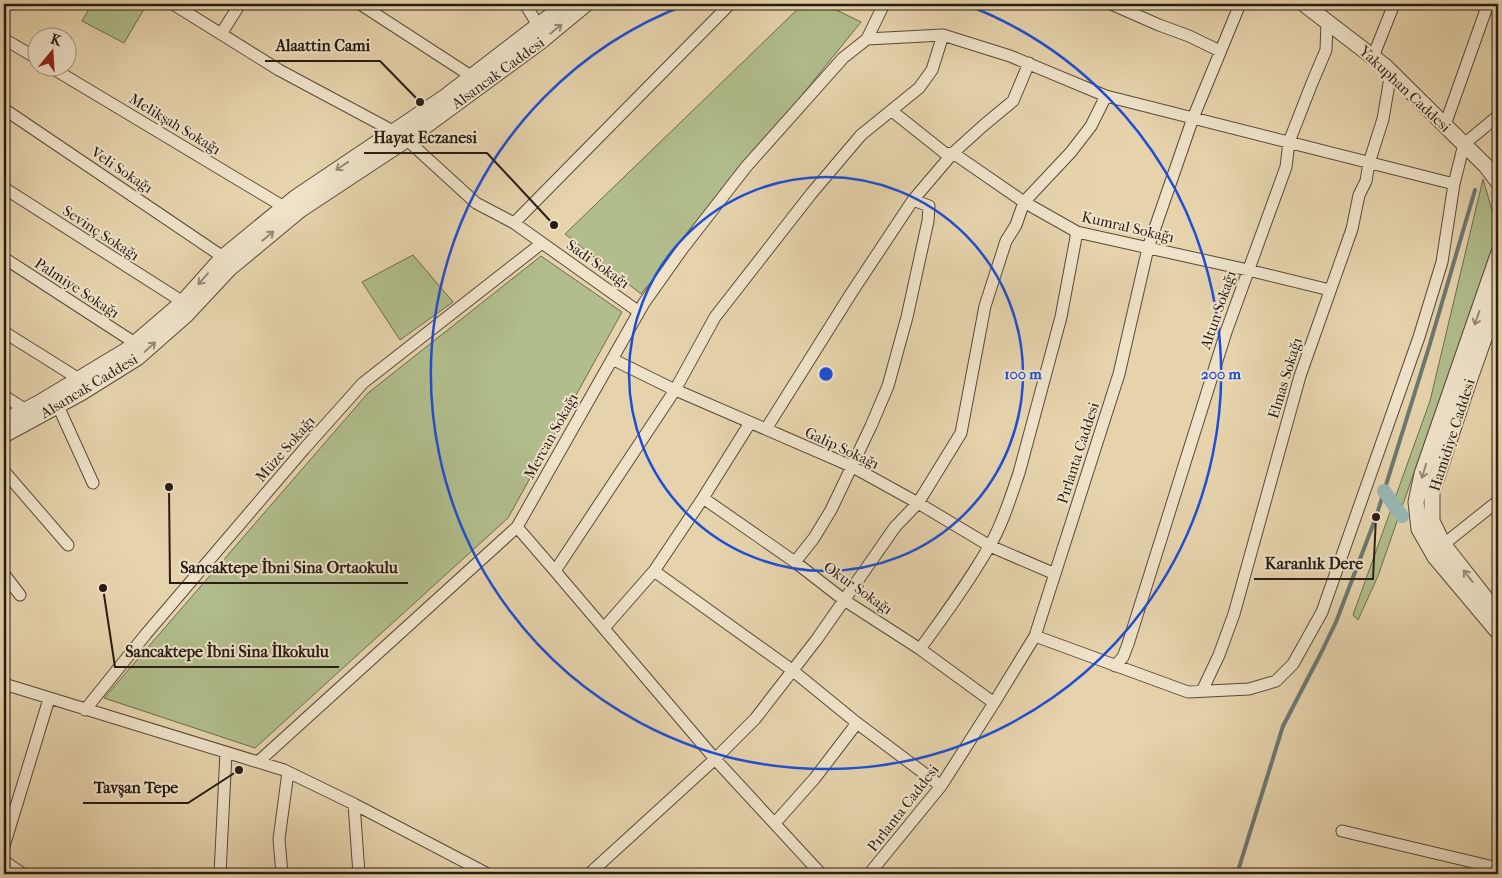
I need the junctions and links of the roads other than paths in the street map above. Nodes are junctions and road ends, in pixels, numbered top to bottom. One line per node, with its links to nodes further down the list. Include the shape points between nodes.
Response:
1 (173, 4): 16 (street)
2 (240, 4): 16 (street)
3 (360, 4): 25 (street)
4 (525, 4): 15 (street)
5 (566, 4): 15 (street, Alsancak Caddesi)
6 (586, 4): 34 (street, Alsancak Caddesi, one-way to 6, via 540,42)
7 (730, 4): 46 (street)
8 (884, 4): 19 (street)
9 (1111, 4): 20 (street)
10 (1240, 4): 20 (street, Pırlanta Caddesi)
11 (1304, 4): 14 (street, Yakuphan Caddesi)
12 (1394, 4): 22 (street)
13 (1488, 4): 32 (street)
14 (1327, 21): 22 (street, Yakuphan Caddesi); 35 (street, Altun Sokağı, via 1326,50)
15 (538, 25): 25 (street, Alsancak Caddesi)
16 (221, 34): 33 (street, via 279,70)
17 (943, 35): 19 (street); 23 (street); 29 (street, via 932,70 918,88)
18 (4, 39): 21 (street)
19 (867, 40): 57 (street, Mercan Sokağı, via 843,58 746,167 683,248)
20 (1220, 51): 31 (street, Pırlanta Caddesi)
21 (28, 53)
22 (1373, 57): 24 (street, Yakuphan Caddesi)
23 (1029, 63): 27 (street); 37 (street, via 1014,101)
24 (1391, 72): 32 (street, Yakuphan Caddesi); 38 (street, Elmas Sokağı, via 1383,119)
25 (471, 76): 33 (street, Alsancak Caddesi)
26 (69, 78): 45 (street, Melikşah Sokağı)
27 (1106, 96): 31 (street); 44 (street, via 1091,126 1071,152)
28 (4, 109): 52 (street, Veli Sokağı)
29 (892, 111): 37 (street, Kumral Sokağı, via 946,154); 62 (street, via 861,135 715,317)
30 (1498, 116): 36 (street)
31 (1193, 118): 35 (street); 49 (street, Pırlanta Caddesi)
32 (1445, 125): 36 (street, Yakuphan Caddesi)
33 (393, 131): 34 (street); 45 (street, Alsancak Caddesi, one-way to 45)
34 (406, 139): 46 (street, Sadi Sokağı, via 476,204); 52 (street, Alsancak Caddesi, one-way to 34)
35 (1289, 142): 38 (street); 53 (street, Altun Sokağı, via 1286,167)
36 (1464, 144): 39 (street, Yakuphan Caddesi); 41 (street)
37 (953, 153): 43 (street); 44 (street, Kumral Sokağı)
38 (1369, 163): 41 (street); 54 (street, Elmas Sokağı, via 1352,229)
39 (1492, 163): 40 (street, Yakuphan Caddesi)
40 (1498, 182)
41 (1454, 184): 95 (street, via 1442,262 1419,337 1322,612 1294,664 1276,681 1249,689)
42 (4, 188): 56 (street, Sevinç Sokağı)
43 (913, 200): 68 (street); 70 (street, via 929,206 907,317 888,386)
44 (1024, 202): 47 (street, Kumral Sokağı); 75 (street, via 1006,241 985,306 961,433)
45 (284, 207): 52 (street, Alsancak Caddesi)
46 (514, 223): 48 (street, Sadi Sokağı)
47 (1077, 232): 49 (street, Kumral Sokağı); 78 (street, via 1061,317 1019,473)
48 (542, 243): 57 (street, Sadi Sokağı); 98 (street, Müze Sokağı, via 362,383 146,634)
49 (1148, 248): 53 (street, Kumral Sokağı); 84 (street, Pırlanta Caddesi, via 1120,374)
50 (1498, 255): 79 (street, one-way to 79, via 1422,474 1416,502 1420,529)
51 (4, 258): 59 (street, Palmiye Sokağı)
52 (228, 261): 56 (street, Alsancak Caddesi, one-way to 56); 64 (street, Alsancak Caddesi, one-way to 52, via 137,358 187,314)
53 (1248, 270): 54 (street, Kumral Sokağı); 92 (street, Altun Sokağı, via 1128,644 1123,657)
54 (1330, 290): 95 (street, Elmas Sokağı, via 1300,376 1234,614)
55 (1498, 299): 79 (street, Hamidiye Caddesi, via 1432,492 1432,521)
56 (183, 302): 59 (street, Alsancak Caddesi)
57 (639, 312): 60 (street, Mercan Sokağı)
58 (4, 332): 61 (street)
59 (135, 343): 61 (street, Alsancak Caddesi)
60 (612, 359): 62 (street, Galip Sokağı); 76 (street, Mercan Sokağı)
61 (79, 379): 65 (street, Alsancak Caddesi)
62 (675, 390): 67 (street, Galip Sokağı); 81 (street)
63 (4, 396): 65 (street)
64 (58, 406): 69 (street, Alsancak Caddesi); 72 (street)
65 (26, 410): 66 (street, Alsancak Caddesi)
66 (4, 421)
67 (750, 423): 68 (street, Galip Sokağı); 73 (street)
68 (766, 429): 70 (street, Galip Sokağı)
69 (4, 435)
70 (851, 466): 75 (street, Galip Sokağı); 80 (street, via 831,510)
71 (4, 471): 77 (street)
72 (93, 483)
73 (703, 498): 80 (street, Okur Sokağı); 82 (street)
74 (1498, 501): 79 (street)
75 (918, 503): 78 (street, Galip Sokağı); 86 (street, via 895,528)
76 (517, 527): 81 (street); 102 (street, Mercan Sokağı)
77 (68, 545)
78 (990, 546): 84 (street, Galip Sokağı); 91 (street)
79 (1438, 549): 87 (street, Hamidiye Caddesi, one-way to 79); 89 (street)
80 (796, 562): 86 (street, Okur Sokağı)
81 (555, 571): 88 (street)
82 (654, 571): 88 (street); 93 (street)
83 (4, 574): 85 (street)
84 (1055, 574): 90 (street, Pırlanta Caddesi)
85 (20, 595)
86 (844, 600): 91 (street, Okur Sokağı); 93 (street)
87 (1498, 614)
88 (604, 628): 101 (street)
89 (1498, 632)
90 (1035, 636): 92 (street); 97 (street, Pırlanta Caddesi)
91 (920, 649): 97 (street, Okur Sokağı)
92 (1114, 666): 95 (street, via 1188,692)
93 (792, 670): 99 (street); 101 (street, via 755,719)
94 (4, 684): 96 (street)
95 (1202, 692)
96 (49, 699): 98 (street); 108 (street)
97 (994, 703): 104 (street, Pırlanta Caddesi)
98 (85, 710): 100 (street)
99 (857, 723): 104 (street); 106 (street)
100 (226, 753): 102 (street); 112 (street)
101 (715, 759): 106 (street); 116 (street)
102 (258, 762): 103 (street)
103 (288, 772): 105 (street); 113 (street, via 279,839)
104 (941, 786): 118 (street, Pırlanta Caddesi)
105 (354, 804): 114 (street); 115 (street)
106 (775, 823): 117 (street)
107 (1342, 831): 110 (street)
108 (4, 846)
109 (4, 861): 111 (street)
110 (1498, 868)
111 (23, 874)
112 (220, 874)
113 (282, 874)
114 (359, 874)
115 (488, 874)
116 (589, 874)
117 (821, 874)
118 (869, 874)

